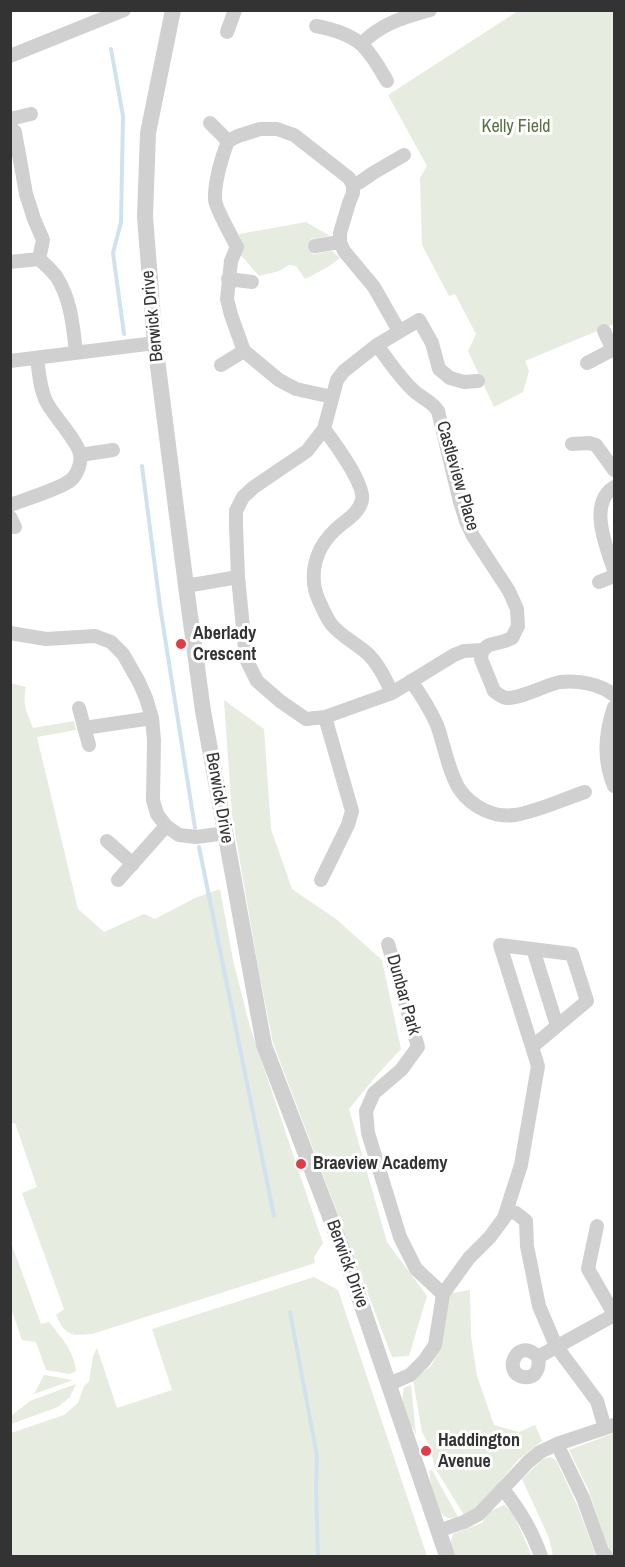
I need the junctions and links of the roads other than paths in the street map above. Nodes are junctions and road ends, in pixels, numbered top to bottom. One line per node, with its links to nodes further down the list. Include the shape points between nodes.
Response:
1 (124, 10): 9 (street)
2 (173, 10): 26 (street, Berwick Drive, via 148,133 145,218)
3 (235, 10): 7 (street)
4 (430, 10): 5 (street)
5 (401, 14): 8 (street)
6 (316, 26): 8 (street, via 334,29)
7 (227, 32)
8 (361, 44): 10 (street)
9 (10, 56)
10 (387, 81)
11 (31, 114): 12 (street)
12 (10, 119)
13 (210, 123): 15 (street)
14 (10, 127): 20 (street, via 15,132 26,194 43,240)
15 (228, 141): 17 (street, via 260,129 277,129 294,135); 22 (street, via 215,202 237,247)
16 (404, 155): 17 (street)
17 (353, 185): 18 (street)
18 (340, 242): 19 (street); 24 (street, via 374,287)
19 (315, 246)
20 (39, 259): 21 (street); 30 (street, via 55,275 65,294)
21 (10, 262)
22 (228, 279): 23 (street); 29 (street, via 227,299)
23 (252, 282)
24 (399, 331): 27 (street); 35 (street, via 419,320 432,343 439,369 450,378)
25 (604, 331): 28 (street)
26 (155, 343): 30 (street); 48 (street, Berwick Drive)
27 (377, 345): 36 (street, via 344,371); 50 (street, Castleview Place, via 403,380 438,411 466,522 517,609 518,626 512,638)
28 (614, 349): 33 (street)
29 (244, 351): 34 (street); 36 (street, via 279,380 296,389)
30 (76, 352): 31 (street)
31 (37, 358): 32 (street); 40 (street, via 47,404)
32 (10, 361)
33 (587, 363)
34 (221, 365)
35 (478, 381)
36 (332, 398): 37 (street)
37 (324, 429): 46 (street, via 307,451 243,498 236,511); 52 (street, via 355,476 363,498 354,515 322,545 315,563 314,584 332,625 369,656)
38 (572, 444): 41 (street, via 589,442 596,446)
39 (113, 450): 40 (street)
40 (80, 454): 43 (street, via 73,478)
41 (615, 470)
42 (615, 487): 44 (street, via 602,502 600,516)
43 (10, 505)
44 (615, 570)
45 (615, 576): 47 (street)
46 (238, 577): 48 (street); 56 (street, via 246,659 257,681 306,719)
47 (599, 582)
48 (186, 586): 63 (street, Berwick Drive, via 203,711)
49 (10, 633): 57 (street, via 46,639 95,636 111,642 139,682)
50 (483, 650): 51 (street, via 454,655); 53 (street, via 491,687 502,697 570,682)
51 (411, 681): 52 (street); 61 (street, via 437,726 460,790 480,808 513,815)
52 (392, 693): 56 (street)
53 (615, 695)
54 (615, 707): 60 (street, via 605,746)
55 (79, 708): 58 (street)
56 (325, 717): 67 (street, via 352,811)
57 (152, 718): 58 (street); 62 (street, via 153,800)
58 (84, 728): 59 (street)
59 (89, 745)
60 (615, 786)
61 (585, 792)
62 (166, 826): 63 (street, via 180,835 196,837); 65 (street)
63 (226, 833): 78 (street, Berwick Drive, via 264,1045 345,1256)
64 (107, 841): 65 (street)
65 (133, 864): 66 (street)
66 (118, 880)
67 (321, 880)
68 (388, 944): 74 (street, Dunbar Park, via 418,1047 401,1070 374,1093 366,1111 368,1133 400,1237 416,1269)
69 (533, 949): 70 (street); 70 (street, via 572,954 587,1001); 71 (street, via 500,945)
70 (557, 1026): 71 (street)
71 (532, 1047): 72 (street, via 538,1066 521,1165)
72 (506, 1212): 74 (street); 76 (street, via 516,1213 526,1221 526,1246 539,1306)
73 (597, 1226): 75 (street, via 588,1269)
74 (443, 1294): 78 (street, via 435,1345 410,1375)
75 (615, 1314): 76 (street)
76 (556, 1346): 77 (street); 79 (street, via 597,1401)
77 (538, 1357)
78 (389, 1384): 82 (street, Berwick Drive)
79 (610, 1427): 80 (street)
80 (557, 1444): 81 (street, via 528,1462); 85 (street)
81 (504, 1489): 82 (street, via 479,1514); 84 (street, via 532,1532)
82 (438, 1531): 83 (street, Berwick Drive)
83 (447, 1557)
84 (541, 1557)
85 (606, 1557)

